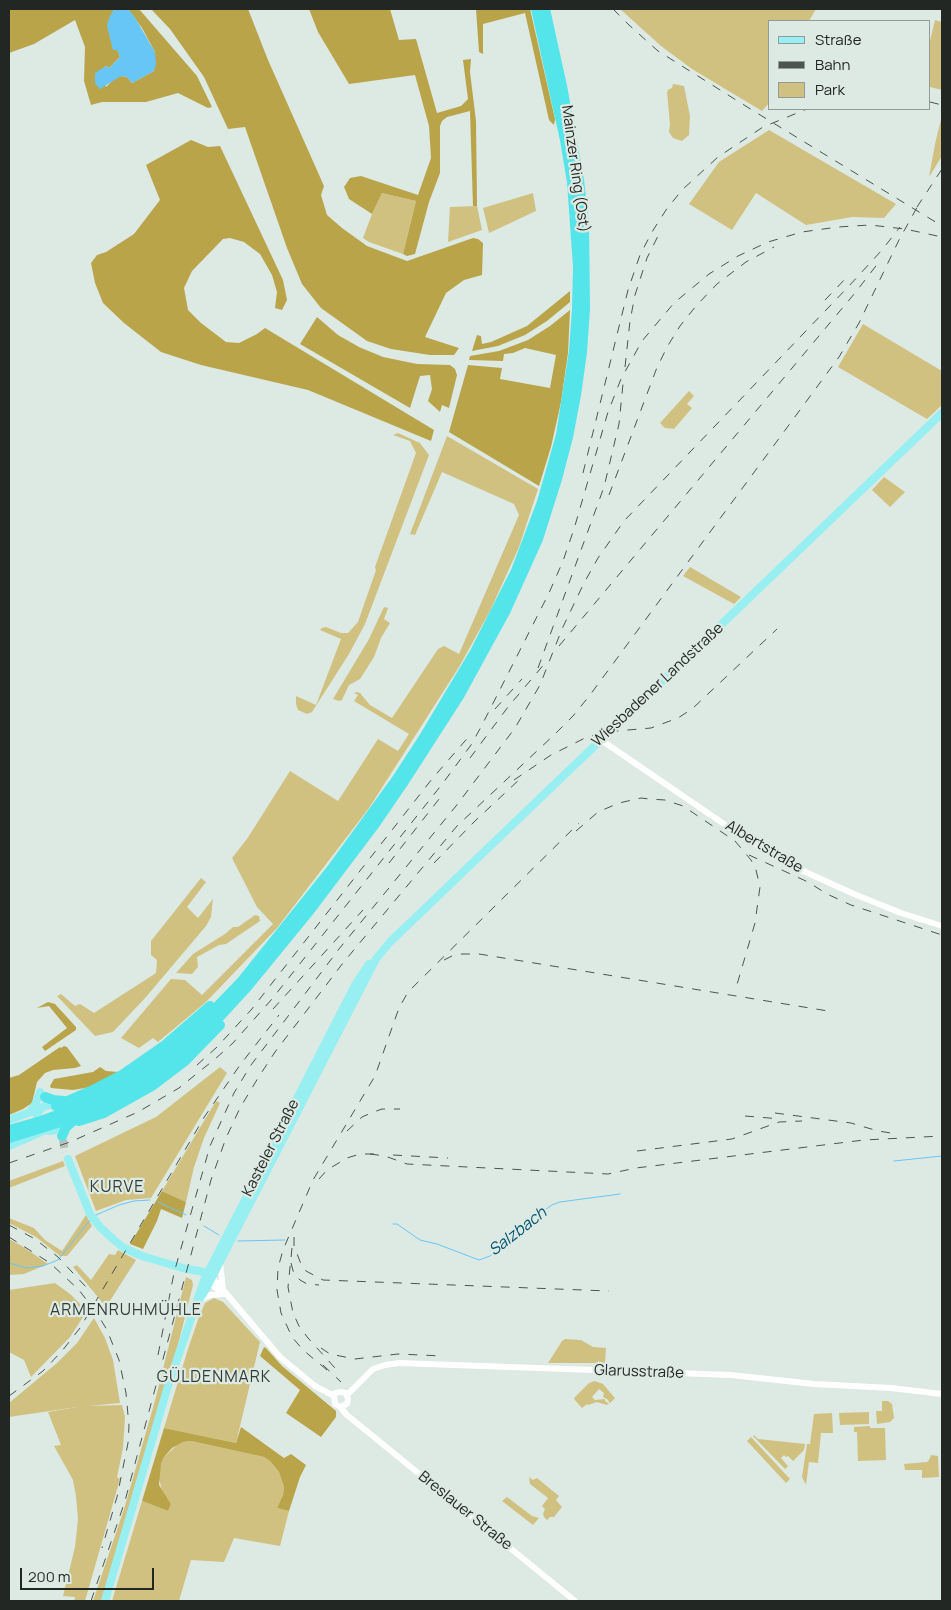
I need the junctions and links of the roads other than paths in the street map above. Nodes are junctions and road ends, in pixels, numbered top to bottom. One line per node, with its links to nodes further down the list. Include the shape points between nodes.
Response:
1 (536, 9): 4 (highway, Mainzer Ring (Ost), via 565,140 577,258 574,351)
2 (545, 9): 4 (highway, Mainzer Ring (Ost), via 579,180 586,266 576,395)
3 (942, 413): 5 (main road, Wiesbadener Landstraße)
4 (554, 478): 7 (highway, via 523,574 477,664 435,734 338,875)
5 (601, 740): 6 (street, Albertstraße, via 743,837 801,870 861,897); 8 (main road, Wiesbadener Landstraße, via 390,942)
6 (942, 926)
7 (244, 984): 9 (highway, via 223,995 165,1045 122,1075 67,1100); 10 (highway, via 175,1048); 15 (highway, via 230,1013 185,1061 135,1096 104,1113 72,1122)
8 (355, 992): 19 (main road, Kasteler Straße)
9 (49, 1100): 11 (main road); 12 (main road, via 36,1103); 15 (main road, via 63,1116)
10 (102, 1100): 14 (highway); 16 (highway, via 59,1123)
11 (41, 1108): 12 (main road); 15 (main road, via 38,1122)
12 (30, 1112): 13 (main road)
13 (9, 1120)
14 (9, 1130)
15 (56, 1133): 17 (main road, via 28,1138)
16 (9, 1138)
17 (9, 1146)
18 (67, 1155): 20 (main road, via 90,1214 108,1236 130,1251)
19 (217, 1262): 20 (main road); 21 (main road, Kasteler Straße); 22 (street)
20 (190, 1270): 21 (main road)
21 (208, 1279): 22 (street); 23 (main road, Kasteler Straße); 24 (main road, Kasteler Straße)
22 (225, 1294): 23 (street); 27 (street, via 280,1357 314,1386)
23 (201, 1299): 24 (main road, Kasteler Straße)
24 (194, 1308): 29 (main road, Kasteler Straße)
25 (347, 1394): 26 (street, Glarusstraße, via 373,1369 385,1364 398,1364 731,1375); 27 (street, via 340,1392); 28 (street, via 348,1399)
26 (942, 1394)
27 (334, 1396): 28 (street, via 334,1402)
28 (343, 1405): 30 (street, Breslauer Straße, via 354,1420)
29 (105, 1601)
30 (575, 1601)

